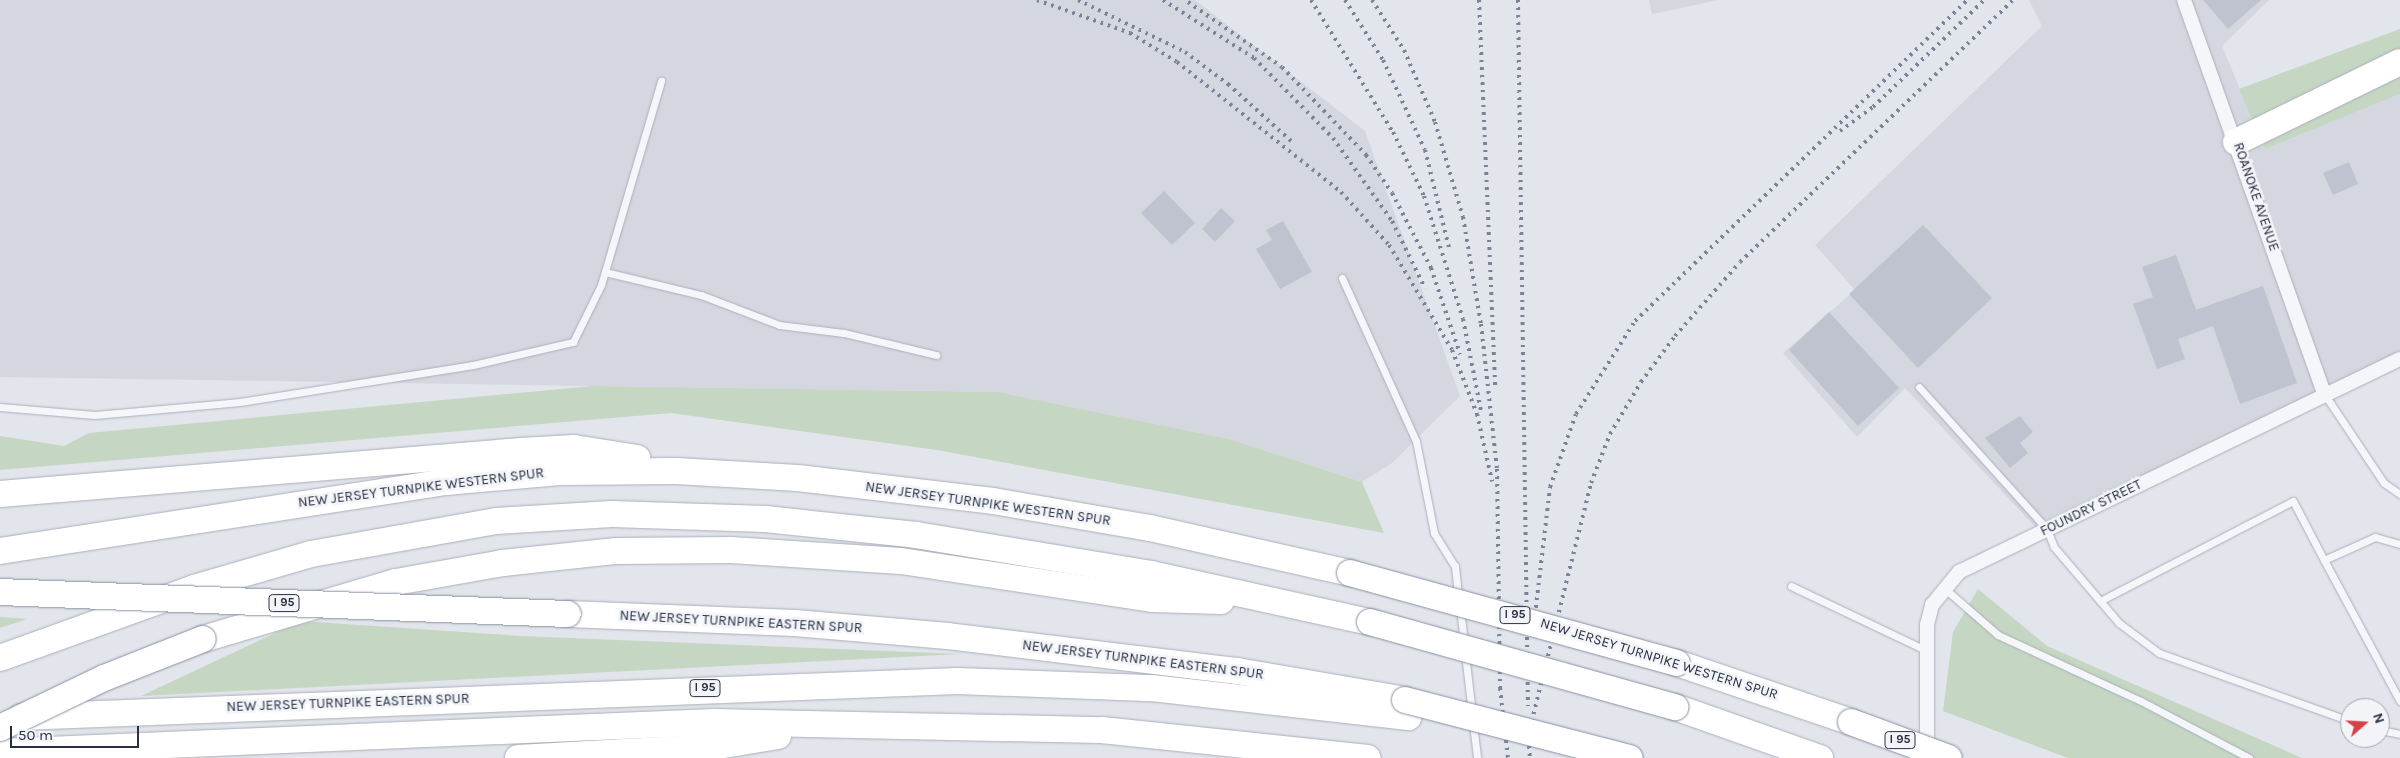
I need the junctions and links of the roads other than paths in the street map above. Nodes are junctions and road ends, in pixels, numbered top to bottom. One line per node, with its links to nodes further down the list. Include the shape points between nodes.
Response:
1 (2184, 0): 4 (street, ROANOKE AVENUE)
2 (2400, 62): 4 (highway)
3 (661, 81): 5 (lane)
4 (2236, 142): 10 (street, ROANOKE AVENUE)
5 (605, 272): 7 (lane, via 701,295 779,325 844,333); 11 (lane, via 573,342 473,365 240,402 95,415)
6 (1342, 278): 35 (lane, via 1416,440 1434,533 1455,566)
7 (936, 355)
8 (2400, 360): 10 (street, FOUNDRY STREET)
9 (1919, 387): 15 (lane)
10 (2325, 395): 14 (lane, via 2384,484); 15 (street, FOUNDRY STREET)
11 (0, 407)
12 (724, 473): 13 (highway, via 574,448); 17 (highway, NEW JERSEY TURNPIKE WESTERN SPUR / I 95, via 599,471 482,478); 39 (highway, NEW JERSEY TURNPIKE WESTERN SPUR / I 95, bridge, via 993,501 1160,530 1350,573 1677,663)
13 (0, 494)
14 (2400, 494)
15 (2047, 529): 20 (street, FOUNDRY STREET, via 1959,572); 22 (lane, via 2054,547)
16 (2400, 544): 18 (lane, via 2375,537)
17 (0, 551)
18 (2324, 560): 22 (lane, via 2293,501); 26 (lane)
19 (1791, 586): 24 (lane)
20 (1943, 588): 24 (street, FOUNDRY STREET, via 1932,605); 40 (lane, via 1998,635 2141,701)
21 (0, 592): 27 (highway, NEW JERSEY TURNPIKE EASTERN SPUR / I 95, bridge, via 568,614 920,633 1237,671)
22 (2100, 600): 29 (lane, via 2119,623 2159,653)
23 (1288, 603): 25 (highway, via 1069,559 907,534 728,516 612,514 496,521 348,545 234,574); 30 (highway, bridge, via 1152,599 991,572 824,555 624,550 503,563 396,582 203,639 104,678); 37 (highway, bridge, via 1370,622 1675,707)
24 (1925, 650): 38 (street, FOUNDRY STREET)
25 (0, 658)
26 (2400, 700)
27 (1406, 708): 28 (highway, NEW JERSEY TURNPIKE EASTERN SPUR / I 95, via 1152,688 949,681); 36 (highway, NEW JERSEY TURNPIKE EASTERN SPUR / I 95, bridge)
28 (0, 717)
29 (2340, 717)
30 (0, 728)
31 (830, 728): 32 (highway, via 714,722); 33 (highway, via 712,747); 34 (highway, via 1102,730)
32 (0, 752)
33 (518, 758)
34 (1368, 758)
35 (1477, 758)
36 (1630, 758)
37 (1820, 758)
38 (1927, 758)
39 (1949, 758)
40 (2249, 758)

